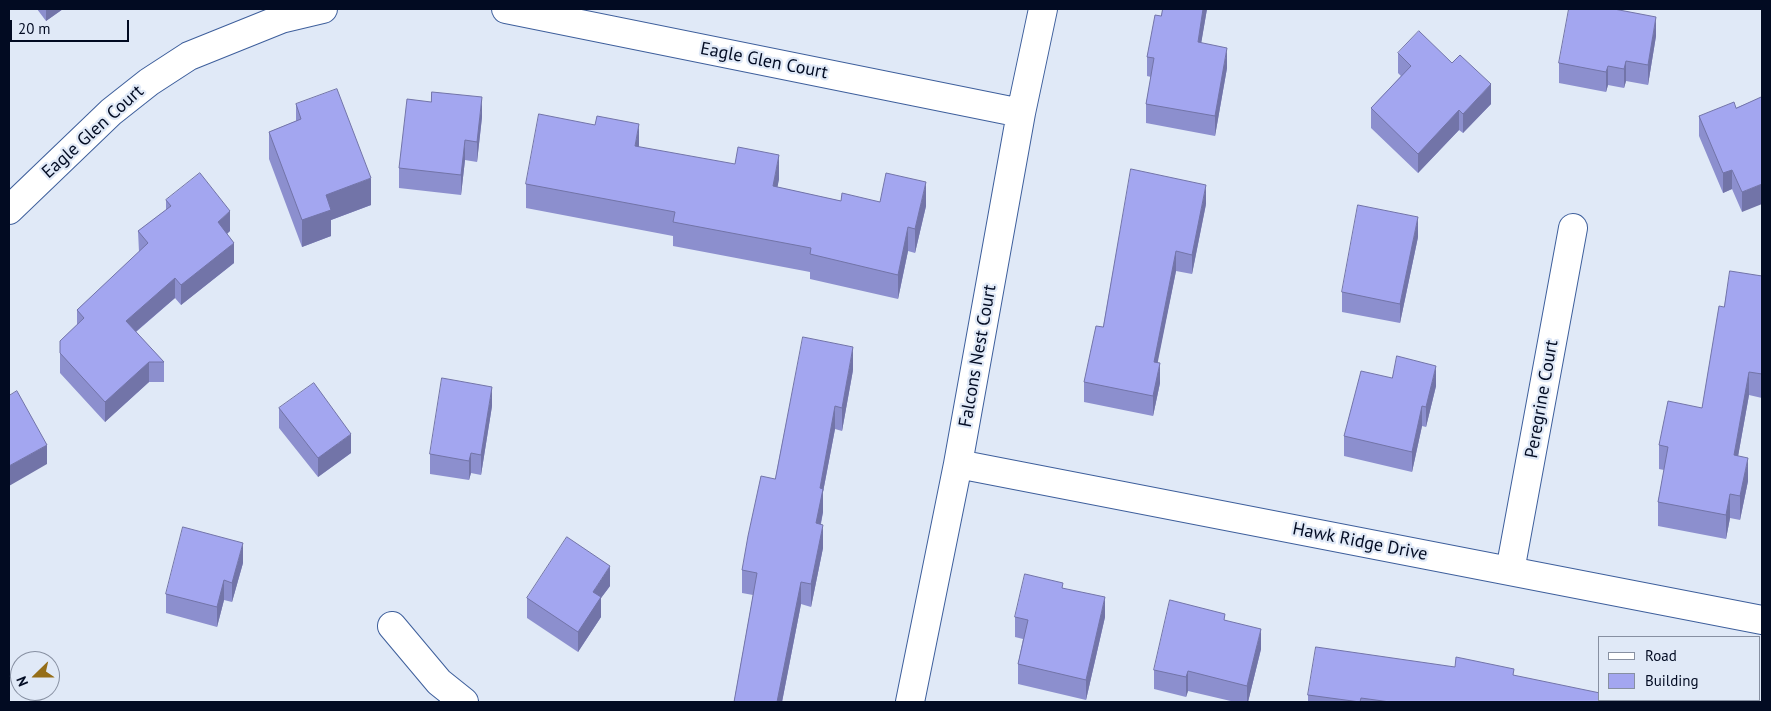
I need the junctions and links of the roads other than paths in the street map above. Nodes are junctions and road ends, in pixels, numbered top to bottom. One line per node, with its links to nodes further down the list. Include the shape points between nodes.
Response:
1 (323, 9): 5 (street, Eagle Glen Court, via 281,19 189,56 111,112)
2 (506, 9): 4 (street, Eagle Glen Court)
3 (1042, 9): 4 (street, Falcons Nest Court)
4 (1022, 113): 7 (street, Falcons Nest Court)
5 (9, 210)
6 (1573, 228): 8 (street, Peregrine Court)
7 (958, 464): 8 (street, Hawk Ridge Drive); 12 (street, Falcons Nest Court)
8 (1510, 571): 9 (street, Hawk Ridge Drive)
9 (1762, 620)
10 (392, 626): 11 (street, via 439,682)
11 (464, 702)
12 (910, 702)

